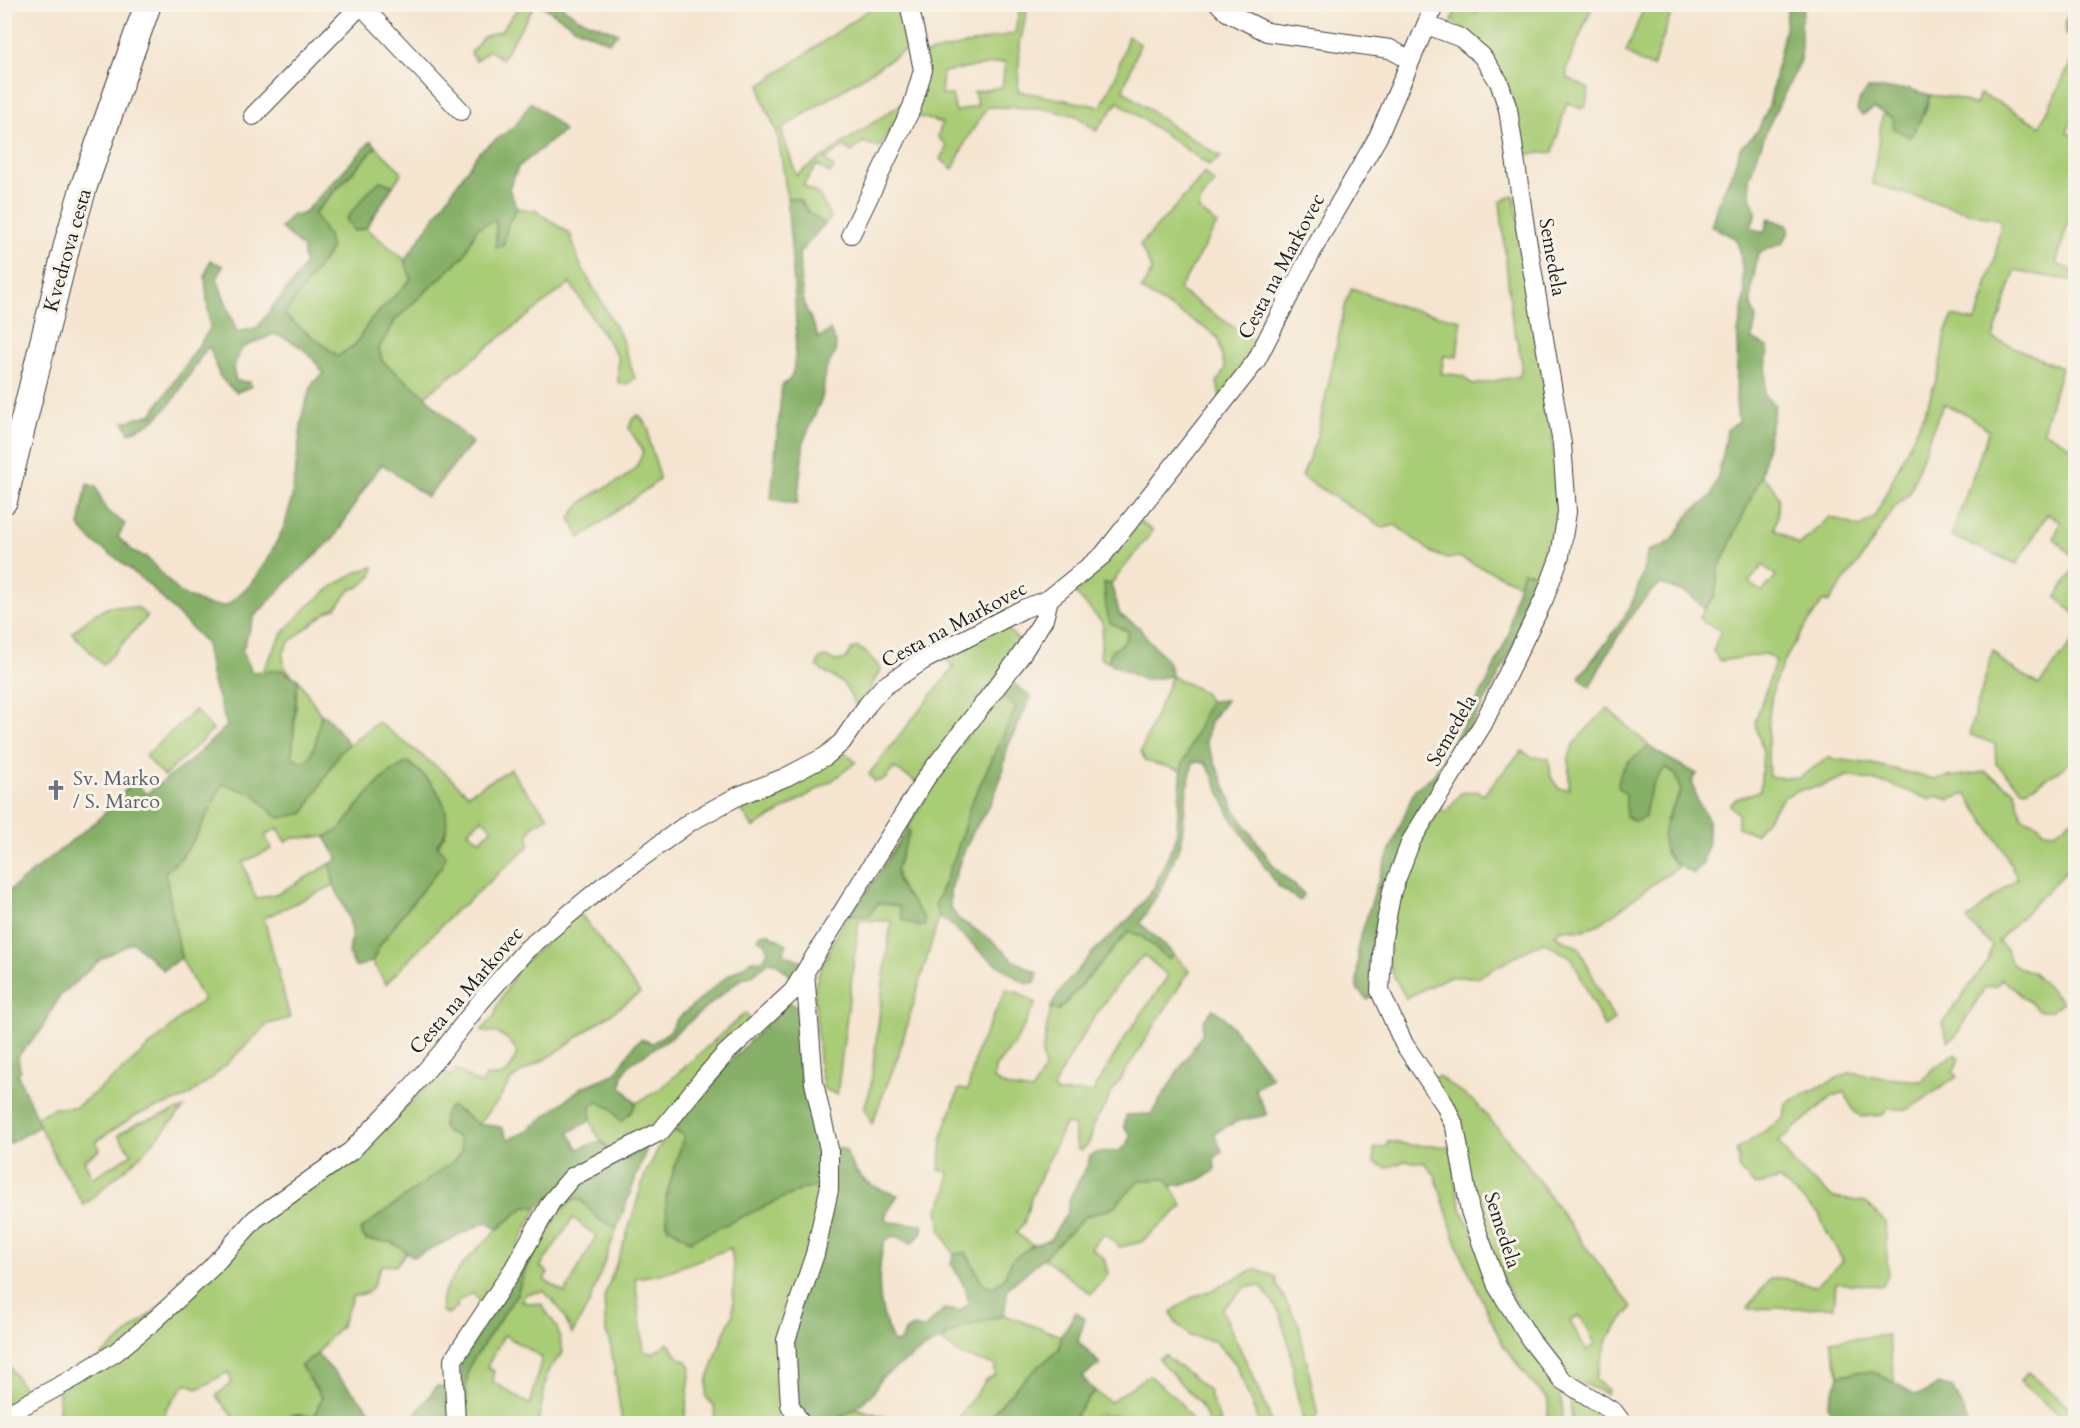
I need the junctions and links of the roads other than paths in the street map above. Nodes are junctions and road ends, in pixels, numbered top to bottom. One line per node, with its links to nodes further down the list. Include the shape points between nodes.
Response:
1 (148, 4): 11 (street, Kvedrova cesta, via 84,186)
2 (909, 4): 10 (street, via 924,70 912,107)
3 (1219, 4): 7 (street, via 1267,32 1390,49)
4 (1436, 4): 6 (street, Cesta na Markovec)
5 (361, 5): 8 (street); 9 (street)
6 (1427, 24): 7 (street, Cesta na Markovec); 17 (street, Semedela, via 1461,38 1482,56 1499,82 1508,109 1562,444 1567,512 1560,556 1544,599 1483,724 1411,841 1392,891 1383,937 1380,991 1404,1044 1455,1126 1470,1211 1497,1286 1530,1339 1562,1380 1614,1412)
7 (1410, 60): 12 (street, Cesta na Markovec, via 1378,137 1318,240 1256,361 1103,555)
8 (461, 111)
9 (253, 116)
10 (851, 234)
11 (4, 501)
12 (1049, 599): 13 (street, Cesta na Markovec, via 1044,619 1019,658 926,778); 14 (street, Cesta na Markovec, via 924,660 883,687 842,742 826,756 690,822 602,886 527,949 404,1096 351,1151 255,1219 211,1268 116,1352)
13 (805, 972): 15 (street, Cesta na Markovec, via 793,991 725,1054 661,1131 572,1178 550,1202 514,1268 453,1360); 16 (street, via 814,1083 829,1149 829,1190 815,1254 786,1340 790,1405)
14 (4, 1416)
15 (456, 1424)
16 (801, 1424)
17 (1623, 1424)

